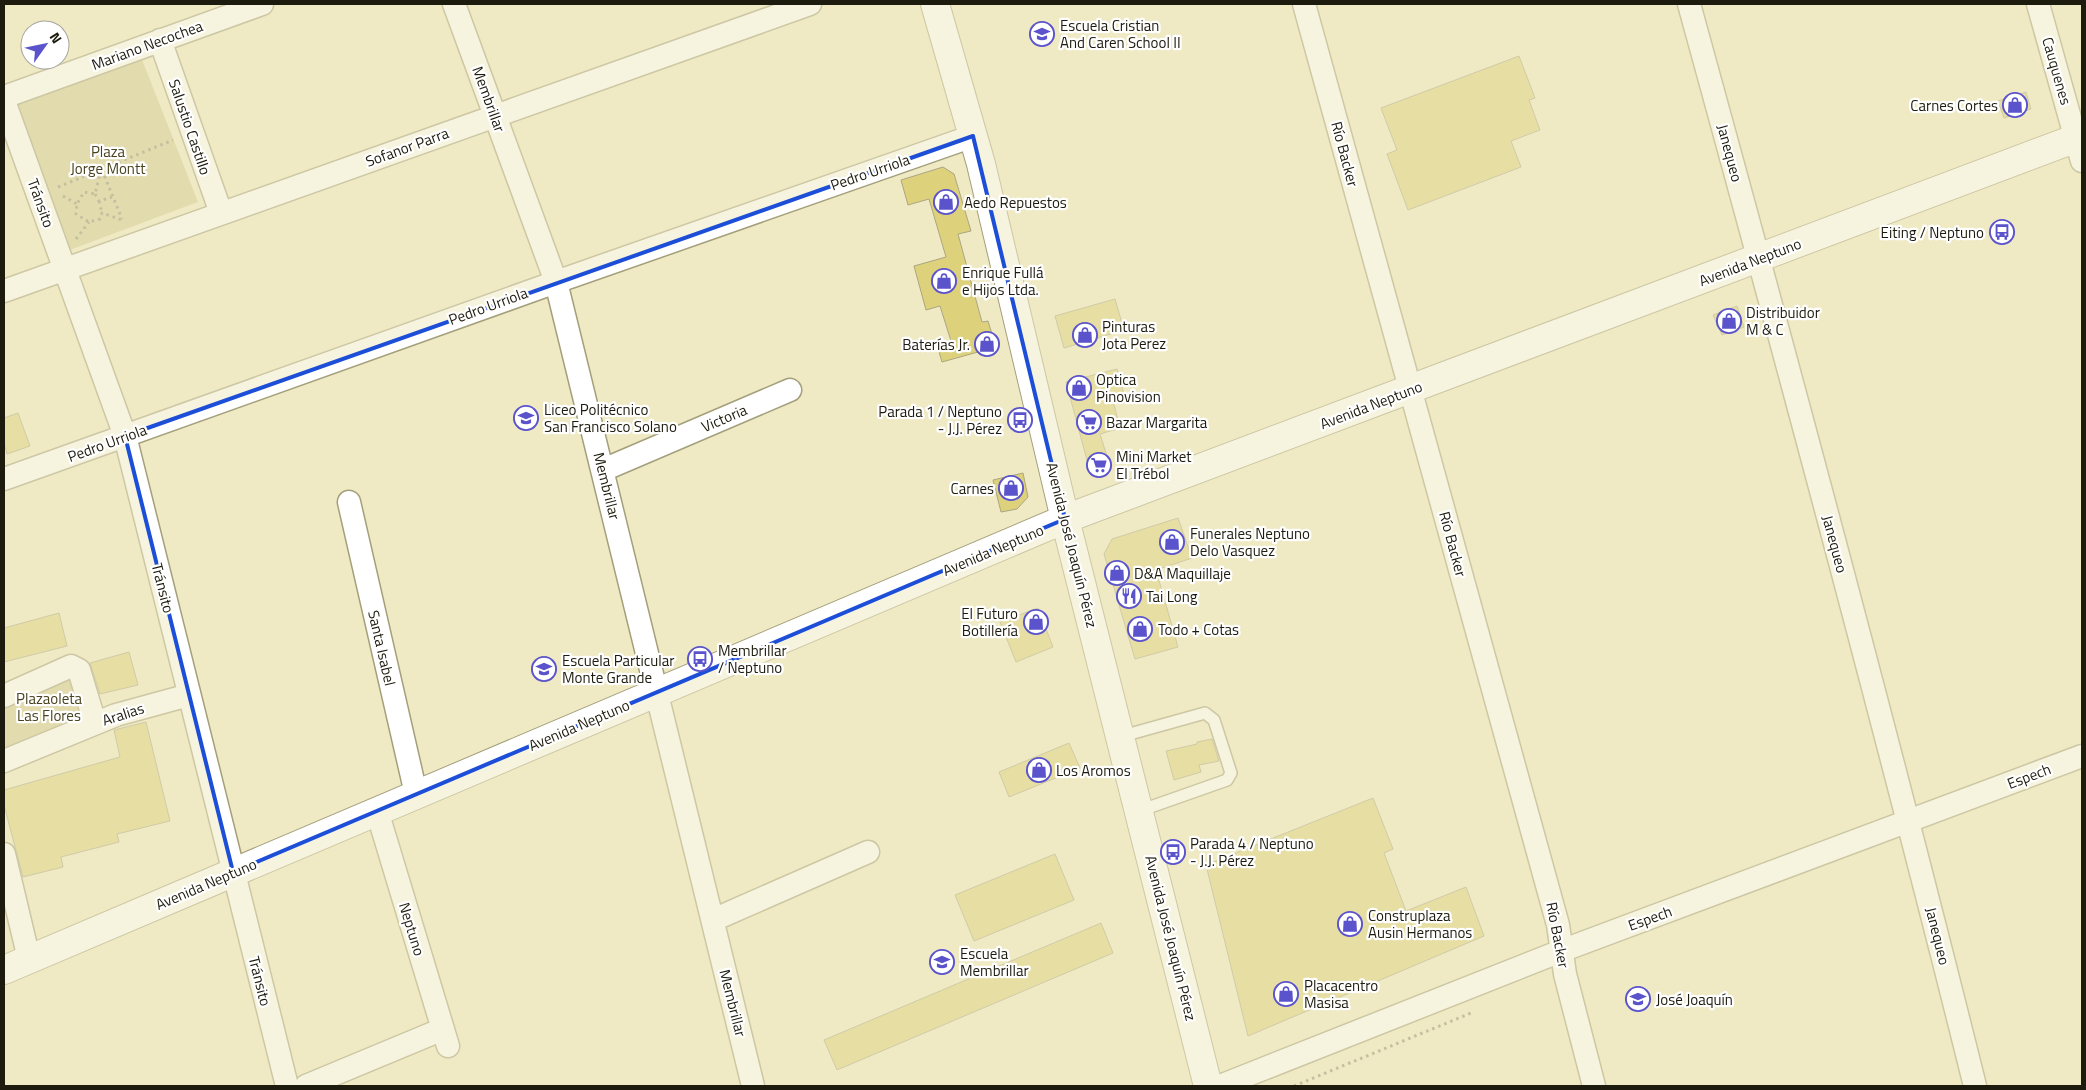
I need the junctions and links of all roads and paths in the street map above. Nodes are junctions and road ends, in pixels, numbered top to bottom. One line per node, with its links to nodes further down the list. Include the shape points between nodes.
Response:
1 (262, 4): 8 (street, Mariano Necochea)
2 (454, 4): 11 (street, Membrillar)
3 (810, 4): 11 (street, Sofanor Parra)
4 (935, 4): 12 (main road, Avenida José Joaquín Pérez)
5 (1304, 4): 29 (street, Río Backer)
6 (1689, 4): 24 (street, Janequeo)
7 (2038, 4): 14 (street, Cauquenes)
8 (160, 40): 9 (street, Mariano Necochea); 21 (street, Salustio Castillo)
9 (4, 96)
10 (4, 101): 25 (street, Tránsito)
11 (495, 116): 21 (street, Sofanor Parra); 26 (street, Membrillar)
12 (973, 136): 26 (street, Pedro Urriola); 34 (main road, Avenida José Joaquín Pérez)
13 (178, 138): 15 (path)
14 (2080, 145): 24 (main road, Avenida Neptuno)
15 (101, 169): 16 (path); 17 (path); 18 (path)
16 (51, 189)
17 (95, 194): 19 (path); 20 (path, via 84,192 76,214 89,222 100,219)
18 (112, 197): 19 (path); 22 (path)
19 (99, 201): 20 (path)
20 (102, 213): 22 (path)
21 (220, 213): 25 (street, Sofanor Parra)
22 (122, 220): 23 (path)
23 (125, 226)
24 (1759, 258): 29 (main road, Avenida Neptuno); 45 (street, Janequeo)
25 (65, 269): 27 (street, Sofanor Parra); 30 (street, Tránsito)
26 (556, 282): 30 (street, Pedro Urriola); 31 (street, Membrillar)
27 (4, 290)
28 (790, 390): 31 (street, Victoria)
29 (1410, 390): 34 (main road, Avenida Neptuno); 50 (street, Río Backer, via 1558,925)
30 (125, 436): 32 (street, Pedro Urriola); 36 (street, Tránsito)
31 (603, 470): 35 (street, Membrillar)
32 (4, 479)
33 (348, 502): 42 (street, Santa Isabel)
34 (1065, 519): 35 (main road, Avenida Neptuno); 39 (main road, Avenida José Joaquín Pérez)
35 (658, 692): 42 (main road, Avenida Neptuno); 49 (street, Membrillar)
36 (189, 695): 38 (street, Aralias); 48 (street, Tránsito)
37 (4, 696): 38 (street, via 71,666 79,670)
38 (95, 723): 41 (street, Aralias)
39 (1120, 737): 44 (main road, Avenida José Joaquín Pérez); 44 (lane, via 1205,714 1214,720 1231,773 1227,780)
40 (2082, 756): 45 (street, Espech)
41 (4, 761)
42 (416, 794): 43 (main road, Avenida Neptuno)
43 (377, 811): 48 (main road, Avenida Neptuno); 54 (street, Neptuno, via 445,1038)
44 (1139, 811): 56 (main road, Avenida José Joaquín Pérez)
45 (1909, 822): 50 (street, Espech); 59 (street, Janequeo)
46 (868, 852): 49 (street)
47 (4, 854): 51 (street)
48 (233, 872): 51 (main road, Avenida Neptuno); 53 (street, Tránsito)
49 (713, 920): 55 (street, Membrillar)
50 (1562, 951): 57 (street, Espech); 58 (street, Río Backer)
51 (29, 959): 52 (main road, Avenida Neptuno)
52 (4, 970)
53 (287, 1086)
54 (306, 1086)
55 (754, 1086)
56 (1208, 1086)
57 (1220, 1086)
58 (1594, 1086)
59 (1975, 1086)

